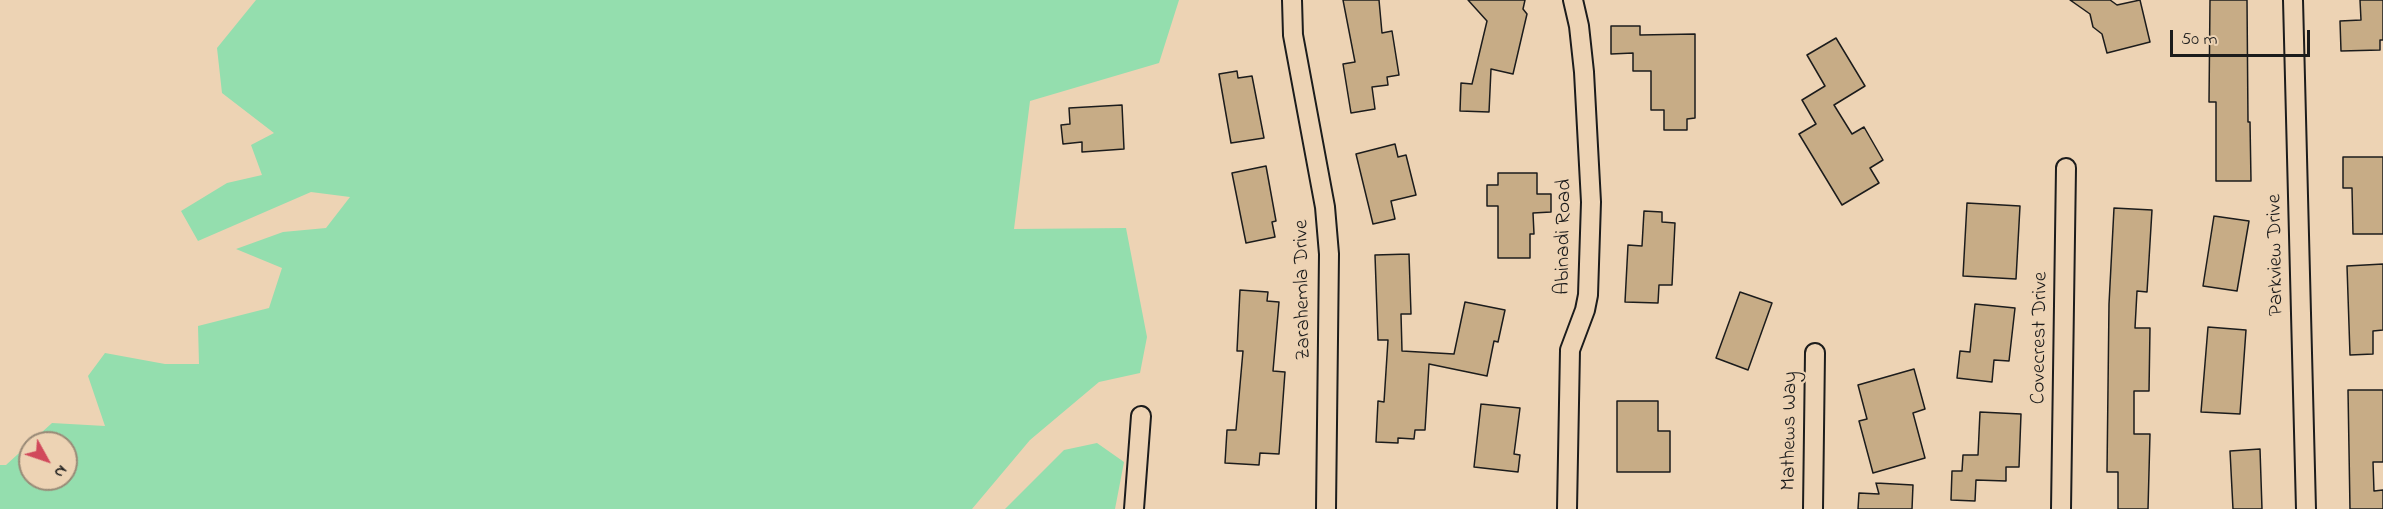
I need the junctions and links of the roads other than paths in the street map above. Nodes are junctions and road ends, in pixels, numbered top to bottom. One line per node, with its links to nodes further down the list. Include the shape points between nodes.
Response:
1 (1292, 0): 8 (street, Zarahemla Drive, via 1293,35 1325,207 1329,254)
2 (1574, 0): 9 (street, Abinadi Road, via 1584,72 1591,202 1588,295 1570,350)
3 (2293, 0): 12 (street, Parkview Drive)
4 (2066, 168): 11 (street, Covecrest Drive)
5 (1815, 353): 10 (street, Mathews Way)
6 (1141, 416): 7 (street)
7 (1134, 509)
8 (1326, 509)
9 (1567, 509)
10 (1812, 509)
11 (2061, 509)
12 (2306, 509)

